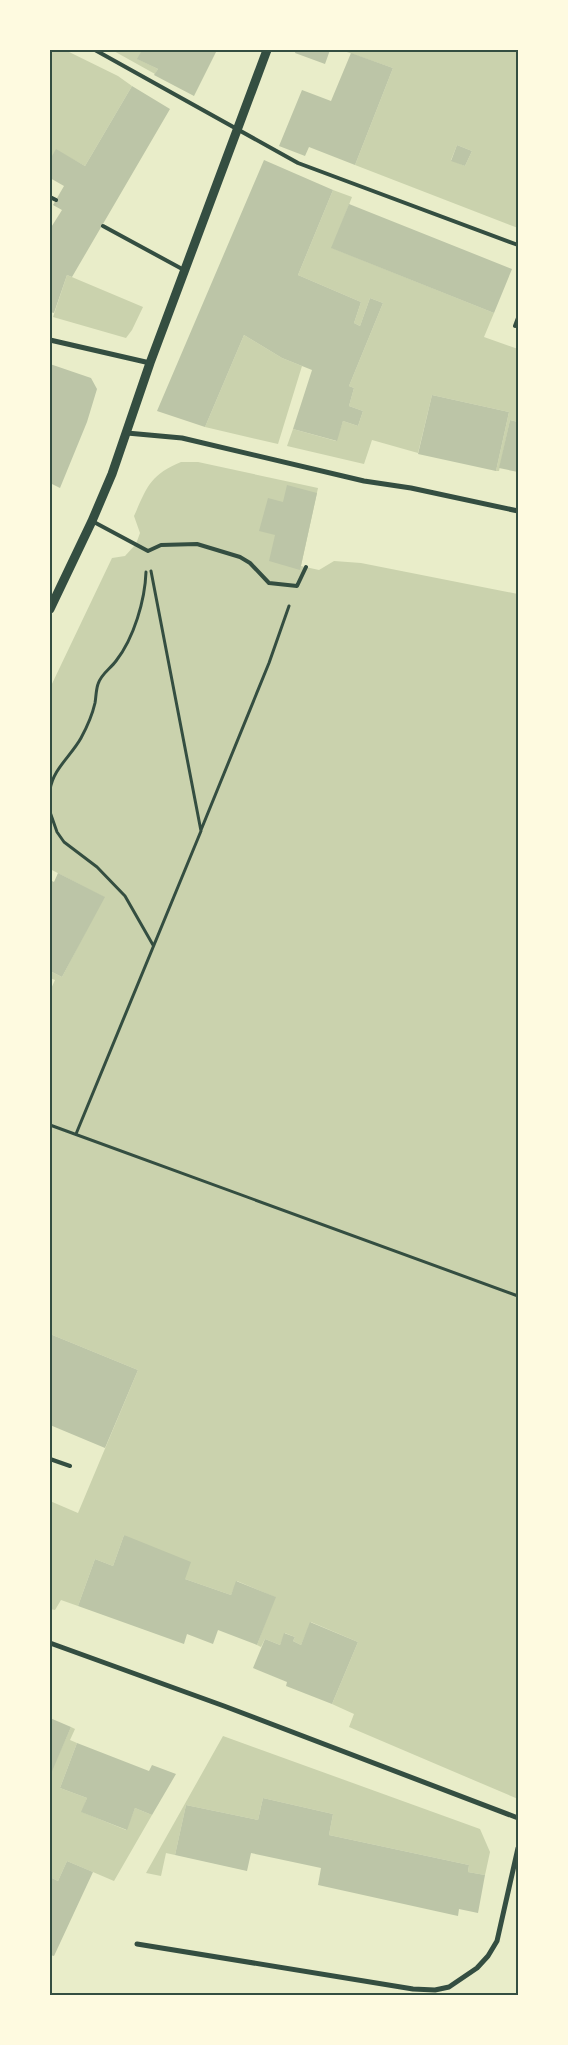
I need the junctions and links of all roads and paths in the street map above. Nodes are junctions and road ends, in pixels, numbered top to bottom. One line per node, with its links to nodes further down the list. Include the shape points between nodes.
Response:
1 (94, 50): 3 (lane)
2 (267, 50): 3 (street)
3 (236, 128): 7 (lane, via 319,172); 8 (street)
4 (50, 197): 5 (lane)
5 (56, 200)
6 (103, 226): 8 (lane)
7 (518, 245)
8 (184, 270): 12 (street)
9 (518, 318): 10 (lane)
10 (515, 326)
11 (50, 340): 12 (street)
12 (150, 363): 13 (street)
13 (127, 433): 14 (street, via 182,438 364,481); 15 (street)
14 (518, 511)
15 (92, 521): 16 (lane); 19 (street)
16 (148, 551): 18 (lane, via 161,545 197,544 240,557 269,582); 20 (path, via 142,605 132,633 98,684 88,726 57,770); 22 (path)
17 (306, 567): 18 (lane)
18 (297, 586): 22 (path)
19 (50, 609)
20 (50, 790)
21 (50, 812): 23 (path, via 64,842 97,867 125,896)
22 (201, 831): 23 (path)
23 (152, 945): 25 (path)
24 (50, 1125): 25 (path)
25 (76, 1134): 26 (path)
26 (518, 1296)
27 (50, 1459): 28 (lane)
28 (70, 1466)
29 (50, 1644): 30 (street, via 224,1706)
30 (518, 1818)
31 (518, 1848): 32 (street, via 497,1941 477,1968 449,1987 413,1989)
32 (137, 1944)

